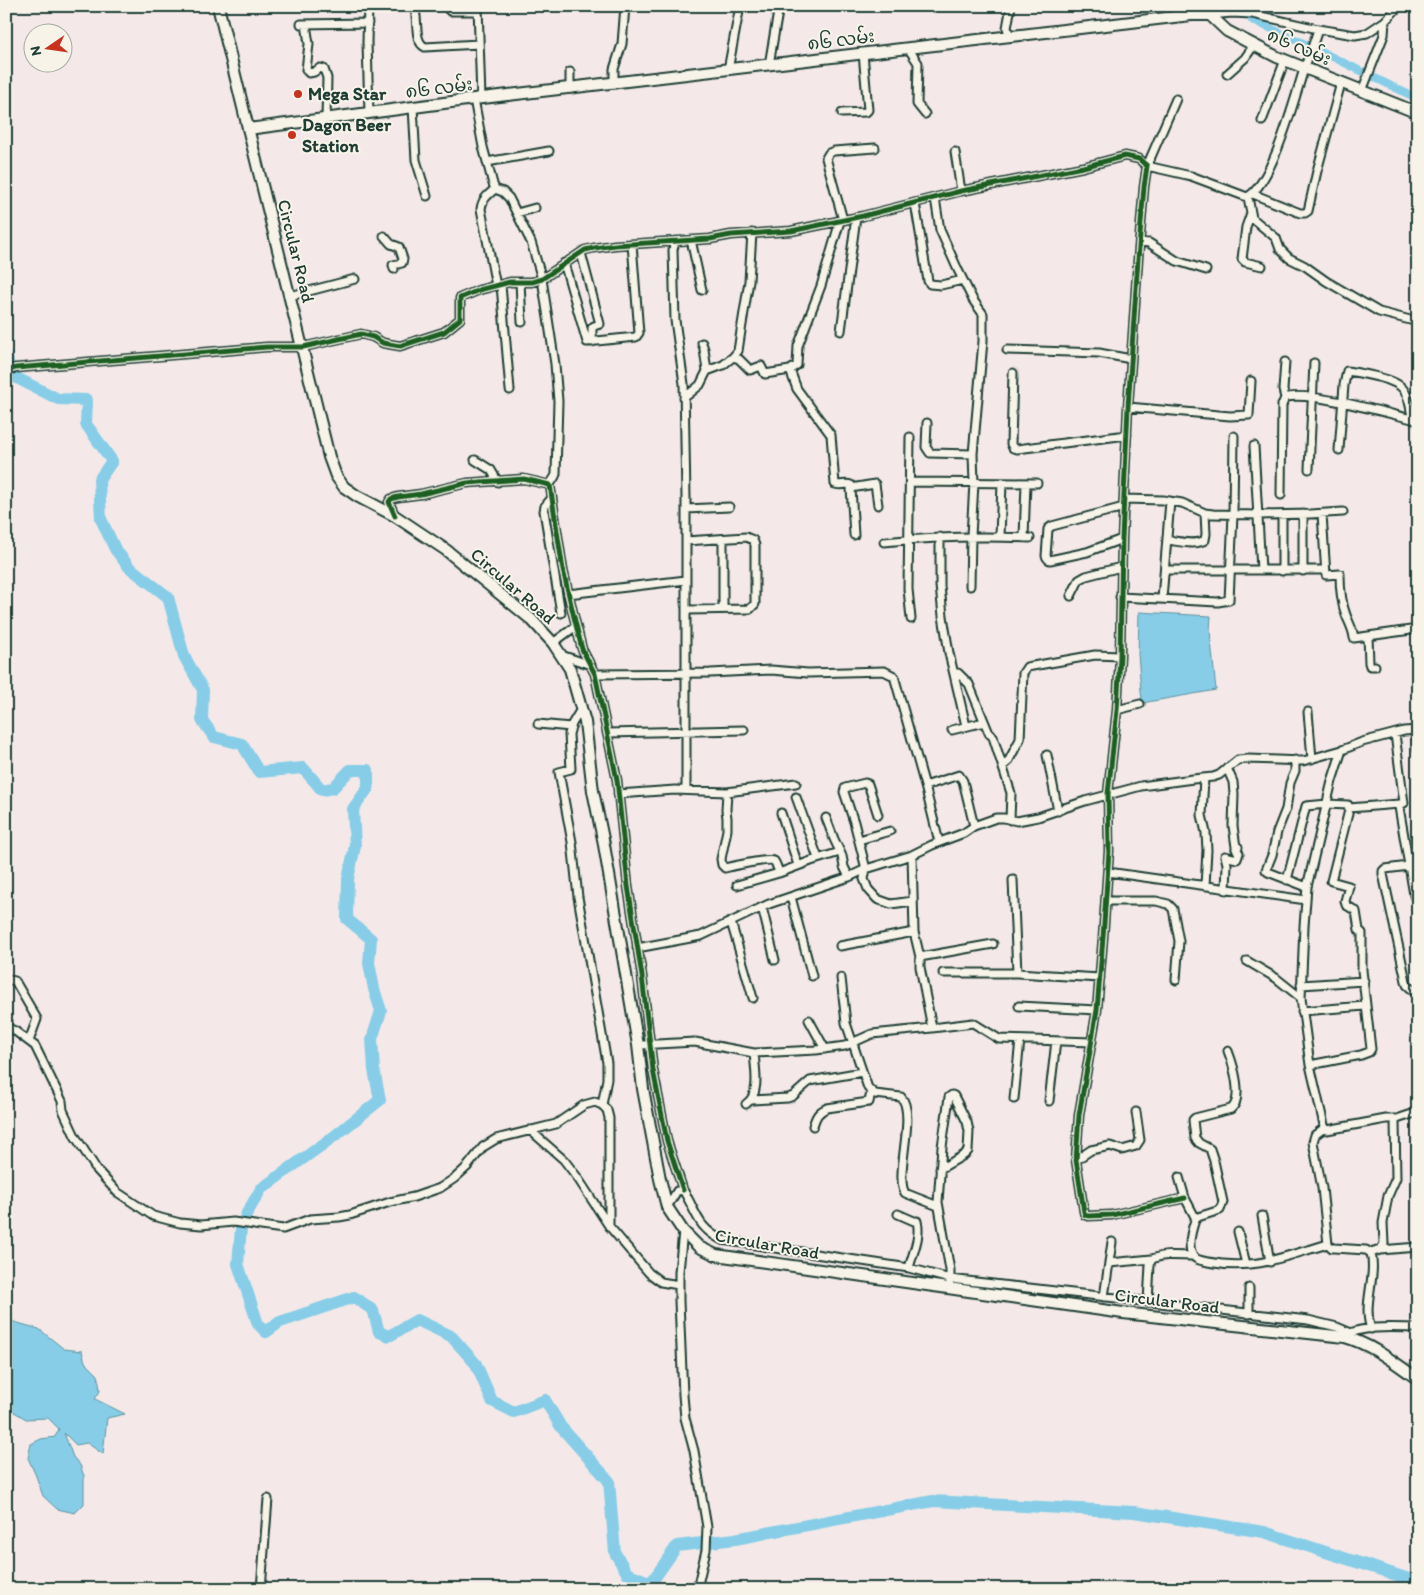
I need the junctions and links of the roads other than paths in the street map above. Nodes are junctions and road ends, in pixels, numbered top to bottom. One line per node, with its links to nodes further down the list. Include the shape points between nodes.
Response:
1 (218, 6): 39 (main road, Circular Road)
2 (368, 6): 13 (street)
3 (414, 6): 16 (street, via 420,45)
4 (445, 6): 10 (street, via 450,10)
5 (624, 6): 27 (street, via 622,44 614,69)
6 (740, 6): 23 (street)
7 (779, 6): 21 (street)
8 (1011, 6): 15 (street, via 1007,28)
9 (1399, 6): 12 (street)
10 (478, 9): 16 (street)
11 (1202, 12): 14 (street, via 1252,14); 15 (main road, ၈၆ လမ်း); 17 (main road, ၈၆ လမ်း, via 1227,31)
12 (1384, 21): 14 (street, via 1367,33 1355,35); 28 (street, via 1384,35)
13 (368, 23): 35 (street); 37 (street, via 304,24 309,44 306,70 309,73 324,69 327,78)
14 (1318, 29): 22 (street)
15 (1010, 36): 18 (main road, ၈၆ လမ်း)
16 (479, 44): 30 (street)
17 (1254, 45): 20 (main road, ၈၆ လမ်း); 25 (street)
18 (908, 48): 19 (main road, ၈၆ လမ်း); 36 (street, via 918,63 917,104)
19 (863, 53): 21 (main road, ၈၆ လမ်း); 34 (street, via 868,110)
20 (1285, 60): 22 (main road, ၈၆ လမ်း); 38 (street)
21 (768, 65): 23 (main road, ၈၆ လမ်း)
22 (1304, 68): 26 (main road, ၈၆ လမ်း); 48 (street, via 1289,119 1269,167)
23 (728, 70): 27 (main road, ၈၆ လမ်း)
24 (570, 72): 29 (street)
25 (1227, 74)
26 (1342, 83): 28 (main road, ၈၆ လမ်း); 48 (street, via 1308,211 1300,213)
27 (614, 84): 29 (main road, ၈၆ လမ်း)
28 (1363, 87): 33 (main road, ၈၆ လမ်း)
29 (570, 88): 30 (main road, ၈၆ လမ်း)
30 (478, 99): 32 (main road, ၈၆ လမ်း); 43 (street)
31 (1176, 99): 44 (street)
32 (413, 107): 35 (main road, ၈၆ လမ်း); 47 (street, via 416,160)
33 (1418, 112)
34 (842, 113)
35 (369, 114): 37 (main road, ၈၆ လမ်း)
36 (925, 114)
37 (326, 119): 39 (main road, ၈၆ လမ်း)
38 (1262, 121)
39 (248, 129): 73 (main road, Circular Road)
40 (875, 148): 55 (street, via 834,151 826,158)
41 (548, 151): 43 (street)
42 (954, 152): 46 (street)
43 (487, 162): 45 (street)
44 (1147, 166): 46 (street, via 1139,159 1125,156); 48 (street, via 1191,176); 60 (street)
45 (495, 189): 52 (street, via 504,192); 71 (street, via 486,196 481,209)
46 (961, 191): 49 (street)
47 (427, 196)
48 (1250, 196): 53 (street)
49 (935, 198): 50 (street); 69 (street, via 940,230)
50 (915, 203): 54 (street); 69 (street, via 928,281 941,285)
51 (535, 208): 52 (street)
52 (517, 213): 67 (street, via 531,242)
53 (1251, 213): 64 (street, via 1242,259); 75 (street, via 1252,218 1276,238 1280,249 1289,258 1379,312)
54 (856, 217): 55 (street); 76 (street)
55 (842, 221): 56 (street); 86 (street, via 798,346 797,365)
56 (752, 233): 58 (street); 81 (street, via 738,351)
57 (384, 236): 65 (street, via 401,251 402,263 393,265)
58 (691, 240): 59 (street); 72 (street)
59 (675, 241): 61 (street); 91 (street, via 675,320)
60 (1140, 242): 66 (street, via 1149,243 1177,261); 82 (street)
61 (632, 244): 62 (street, via 594,248); 77 (street, via 639,333 636,337)
62 (581, 253): 63 (street); 77 (street, via 600,324 592,328)
63 (564, 263): 67 (street); 77 (street, via 586,339)
64 (1262, 266)
65 (394, 270)
66 (1206, 270)
67 (542, 278): 70 (street); 112 (street, via 558,401 556,474)
68 (355, 279): 73 (street)
69 (963, 280): 103 (street, via 983,314)
70 (520, 282): 71 (street); 74 (street)
71 (499, 285): 79 (street, via 460,298 460,319 444,332 400,346 361,334); 90 (street)
72 (702, 290)
73 (290, 296): 79 (main road, Circular Road)
74 (522, 322)
75 (1418, 322)
76 (841, 331)
77 (592, 342)
78 (702, 343): 87 (street)
79 (303, 347): 85 (street); 129 (main road, Circular Road, via 336,476 357,496)
80 (1007, 350): 82 (street, via 1099,352)
81 (732, 357): 86 (street, via 750,370 761,366 765,374); 87 (street, via 723,365)
82 (1131, 359): 95 (street)
83 (1285, 362): 92 (street)
84 (1314, 363): 93 (street)
85 (7, 370)
86 (790, 370): 113 (street, via 798,389 830,436 835,484 849,484)
87 (707, 371): 91 (street, via 700,385)
88 (1014, 373): 98 (street, via 1013,448)
89 (1251, 381): 95 (street, via 1249,415)
90 (510, 390)
91 (684, 398): 121 (street)
92 (1285, 398): 93 (street); 114 (street, via 1282,406)
93 (1312, 398): 94 (street); 105 (street)
94 (1342, 403): 96 (street); 96 (street, via 1347,371 1361,373 1401,386); 102 (street)
95 (1128, 407): 98 (street)
96 (1415, 420)
97 (928, 423): 103 (street, via 926,447 930,453)
98 (1127, 435): 115 (street)
99 (1234, 436): 124 (street)
100 (910, 437): 107 (street)
101 (1254, 446): 128 (street)
102 (1339, 450)
103 (973, 454): 108 (street)
104 (475, 460): 106 (street, via 491,470)
105 (1309, 469)
106 (498, 482): 112 (street, via 524,479); 129 (street, via 467,483 398,496 389,502)
107 (910, 482): 108 (street); 136 (street)
108 (974, 483): 109 (street); 131 (street)
109 (1002, 483): 110 (street); 133 (street)
110 (1026, 483): 111 (street); 133 (street, via 1027,538)
111 (1037, 483)
112 (550, 486): 116 (street)
113 (851, 488): 118 (street, via 874,484); 130 (street)
114 (1282, 495)
115 (1124, 498): 117 (street); 120 (street)
116 (551, 499): 149 (street); 155 (street, via 544,506 544,511)
117 (1170, 501): 123 (street); 137 (street)
118 (878, 506)
119 (729, 507): 121 (street)
120 (1124, 507): 135 (street); 135 (street, via 1052,526 1048,529 1046,556 1050,560 1087,552)
121 (686, 509): 138 (street)
122 (1343, 512): 127 (street)
123 (1205, 513): 124 (street); 137 (street, via 1205,540)
124 (1233, 514): 128 (street); 142 (street)
125 (1282, 514): 126 (street); 128 (street); 146 (street)
126 (1304, 514): 127 (street); 144 (street)
127 (1322, 514): 145 (street)
128 (1258, 515): 143 (street)
129 (395, 516): 160 (main road, Circular Road, via 446,550 532,620)
130 (854, 535)
131 (971, 536): 132 (street); 133 (street); 148 (street)
132 (940, 537): 136 (street); 166 (street, via 940,586)
133 (1000, 537)
134 (723, 539): 138 (street); 153 (street); 153 (street, via 753,540 755,604 750,609)
135 (1122, 539): 140 (street)
136 (908, 540): 139 (street); 156 (street)
137 (1167, 540): 141 (street)
138 (686, 541): 147 (street)
139 (884, 542)
140 (1121, 567): 150 (street, via 1079,580); 151 (street)
141 (1165, 570): 142 (street); 152 (street)
142 (1230, 570): 143 (street); 152 (street, via 1229,600)
143 (1260, 570): 146 (street)
144 (1302, 570): 145 (street); 146 (street)
145 (1324, 570): 159 (street, via 1326,575 1340,574 1344,609 1354,638)
146 (1282, 571)
147 (686, 580): 149 (street); 154 (street)
148 (970, 586)
149 (568, 594): 157 (street)
150 (1071, 596)
151 (1120, 598): 152 (street); 162 (street)
152 (1162, 598)
153 (723, 609): 154 (street)
154 (686, 610): 165 (street)
155 (561, 612)
156 (911, 619)
157 (576, 626): 160 (street); 163 (street, via 582,649)
158 (1418, 629): 159 (street)
159 (1368, 636): 164 (street, via 1369,663)
160 (553, 643): 161 (main road, Circular Road)
161 (561, 655): 163 (street); 169 (main road, Circular Road, via 570,669)
162 (1120, 656): 170 (street); 187 (street, via 1095,655 1027,667 1023,673 1020,739)
163 (592, 665): 167 (street)
164 (1374, 666)
165 (686, 673): 167 (street); 179 (street); 191 (street, via 884,671 894,676)
166 (954, 673): 172 (street, via 969,684); 174 (street)
167 (595, 674): 180 (street)
168 (1140, 704): 170 (street)
169 (581, 710): 175 (street); 262 (main road, Circular Road)
170 (1117, 710): 195 (street)
171 (1308, 712): 185 (street)
172 (984, 722): 174 (street); 187 (street)
173 (538, 724): 175 (street)
174 (966, 726): 177 (street)
175 (571, 727): 272 (street, via 571,768 559,772 607,1063)
176 (744, 730): 179 (street)
177 (952, 730)
178 (1417, 730): 181 (street); 183 (street)
179 (686, 732): 180 (street); 192 (street)
180 (607, 733): 194 (street)
181 (1395, 734): 182 (street); 198 (street, via 1404,803)
182 (1342, 750): 185 (street); 197 (street)
183 (1418, 750)
184 (1047, 755): 200 (street)
185 (1312, 759): 186 (street)
186 (1295, 760): 188 (street, via 1238,760); 219 (street, via 1286,809 1266,867 1268,872)
187 (1003, 766): 204 (street, via 1011,794)
188 (1227, 768): 189 (street, via 1219,775); 223 (street, via 1233,782 1234,832 1239,853 1237,859 1225,856)
189 (1204, 778): 195 (street); 221 (street)
190 (796, 783): 193 (street)
191 (925, 786): 205 (street, via 959,775); 208 (street)
192 (686, 790): 193 (street); 194 (street)
193 (727, 792): 216 (street, via 727,830 722,865 726,868 771,860)
194 (618, 794): 234 (street)
195 (1108, 794): 200 (street); 215 (street)
196 (796, 797): 211 (street)
197 (1327, 804): 199 (street, via 1348,805); 219 (street, via 1304,808); 222 (street)
198 (1399, 804): 199 (street); 213 (street)
199 (1349, 808): 245 (street, via 1331,881 1349,886 1345,901 1356,911 1362,933)
200 (1058, 810): 204 (street)
201 (781, 812): 212 (street)
202 (878, 815): 207 (street, via 868,784 845,788)
203 (826, 818): 209 (street)
204 (1010, 820): 205 (street, via 996,818)
205 (974, 826): 208 (street)
206 (890, 831): 207 (street)
207 (859, 840): 214 (street)
208 (939, 842): 210 (street)
209 (840, 852): 211 (street); 217 (street)
210 (912, 855): 214 (street); 226 (street)
211 (818, 858): 212 (street)
212 (798, 865): 216 (street)
213 (1409, 866): 228 (street); 247 (street, via 1386,870 1383,874 1406,981)
214 (866, 870): 217 (street); 226 (street, via 864,879 877,900 891,904)
215 (1108, 872): 221 (street); 227 (street)
216 (779, 873): 220 (street)
217 (849, 878): 224 (street)
218 (1013, 880): 239 (street)
219 (1287, 880): 222 (street)
220 (738, 885)
221 (1205, 886): 223 (street)
222 (1307, 887): 225 (street)
223 (1226, 890): 225 (street)
224 (791, 897): 229 (street); 240 (street)
225 (1306, 900): 246 (street)
226 (913, 901): 231 (street)
227 (1106, 901): 242 (street); 244 (street, via 1156,901 1173,909 1178,941)
228 (1418, 906)
229 (762, 908): 230 (street); 236 (street)
230 (731, 922): 234 (street, via 700,936); 248 (street)
231 (914, 932): 233 (street); 235 (street)
232 (993, 944): 235 (street)
233 (840, 946)
234 (637, 948): 263 (street)
235 (920, 957): 256 (street)
236 (775, 960)
237 (1247, 961): 249 (street)
238 (943, 973): 239 (street)
239 (1017, 973): 242 (street)
240 (812, 976)
241 (841, 978): 260 (street, via 846,1023)
242 (1100, 978): 252 (street)
243 (6, 979): 258 (street, via 15,981 37,1019)
244 (1176, 980)
245 (1364, 981): 246 (street); 251 (street)
246 (1301, 985): 249 (street)
247 (1418, 995)
248 (753, 998)
249 (1301, 998): 253 (street)
250 (1019, 1006): 252 (street)
251 (1365, 1006): 253 (street); 267 (street, via 1369,1052)
252 (1097, 1010): 261 (street)
253 (1302, 1011): 267 (street)
254 (809, 1020): 264 (street)
255 (6, 1027): 258 (street)
256 (932, 1028): 257 (street, via 973,1023 999,1039); 260 (street, via 872,1034)
257 (1020, 1040): 259 (street); 270 (street)
258 (29, 1041): 278 (street, via 35,1046 51,1078 82,1148 97,1170 118,1192 153,1216 180,1223 233,1222 283,1229 310,1219 339,1218 440,1188 455,1178 483,1147 496,1138)
259 (1056, 1041): 261 (street); 271 (street)
260 (852, 1042): 264 (street); 268 (street)
261 (1092, 1042): 279 (street, via 1079,1115)
262 (638, 1045): 263 (street); 285 (main road, Circular Road)
263 (650, 1045): 266 (street, via 695,1042); 282 (street, via 667,1141)
264 (825, 1049): 266 (street)
265 (1228, 1051): 288 (street, via 1237,1088 1235,1106 1193,1119 1192,1123 1196,1140 1211,1151 1223,1205 1220,1210)
266 (754, 1053): 268 (street, via 756,1083 754,1096 749,1102 788,1098 810,1081)
267 (1310, 1066): 277 (street)
268 (862, 1072): 269 (street)
269 (871, 1092): 276 (street, via 870,1102 822,1110 817,1114); 284 (street, via 903,1100 906,1119 903,1190)
270 (1014, 1100)
271 (1049, 1101)
272 (602, 1105): 278 (street, via 595,1102 584,1105 556,1124); 289 (street, via 609,1118)
273 (1136, 1112): 279 (street, via 1140,1140 1136,1146 1122,1150 1110,1146 1091,1150)
274 (1418, 1112): 275 (street)
275 (1397, 1119): 277 (street); 295 (street, via 1396,1178 1389,1192 1383,1223 1384,1244)
276 (814, 1126)
277 (1323, 1129): 293 (street, via 1313,1142)
278 (530, 1130): 289 (street, via 564,1160)
279 (1076, 1160): 283 (street, via 1085,1215 1112,1214)
280 (940, 1169): 280 (street, via 949,1097 952,1095 967,1122 968,1151); 284 (street)
281 (1179, 1177): 283 (street)
282 (683, 1190): 285 (street, via 677,1191); 302 (street, via 704,1228 722,1240)
283 (1185, 1198): 288 (street)
284 (938, 1206): 303 (street)
285 (667, 1207): 290 (main road, Circular Road)
286 (898, 1214): 302 (street, via 917,1221 919,1227)
287 (1262, 1216): 299 (street)
288 (1196, 1219): 297 (street, via 1190,1243)
289 (609, 1226): 304 (street, via 649,1273 661,1282)
290 (683, 1231): 303 (main road, Circular Road, via 699,1247 716,1255); 304 (street)
291 (1238, 1232): 301 (street)
292 (1112, 1242): 300 (street)
293 (1328, 1244): 296 (street, via 1332,1248); 299 (street)
294 (1418, 1247): 295 (street)
295 (1380, 1250): 296 (street)
296 (1371, 1253): 310 (street, via 1367,1316)
297 (1193, 1256): 298 (street, via 1167,1256); 301 (street, via 1221,1264)
298 (1152, 1260): 300 (street); 307 (street)
299 (1270, 1262): 301 (street)
300 (1109, 1263): 306 (street)
301 (1246, 1264)
302 (909, 1268): 303 (street)
303 (950, 1283): 306 (street); 311 (main road, Circular Road, via 1123,1313)
304 (679, 1285): 315 (street, via 685,1415 707,1527 706,1550)
305 (1249, 1288): 308 (street)
306 (1104, 1297): 307 (street)
307 (1148, 1302): 308 (street)
308 (1249, 1314): 311 (street, via 1308,1320 1337,1327)
309 (1418, 1328): 310 (street)
310 (1371, 1329): 311 (street)
311 (1348, 1335): 312 (main road, Circular Road)
312 (1418, 1379)
313 (268, 1499): 314 (street)
314 (261, 1589)
315 (697, 1589)

